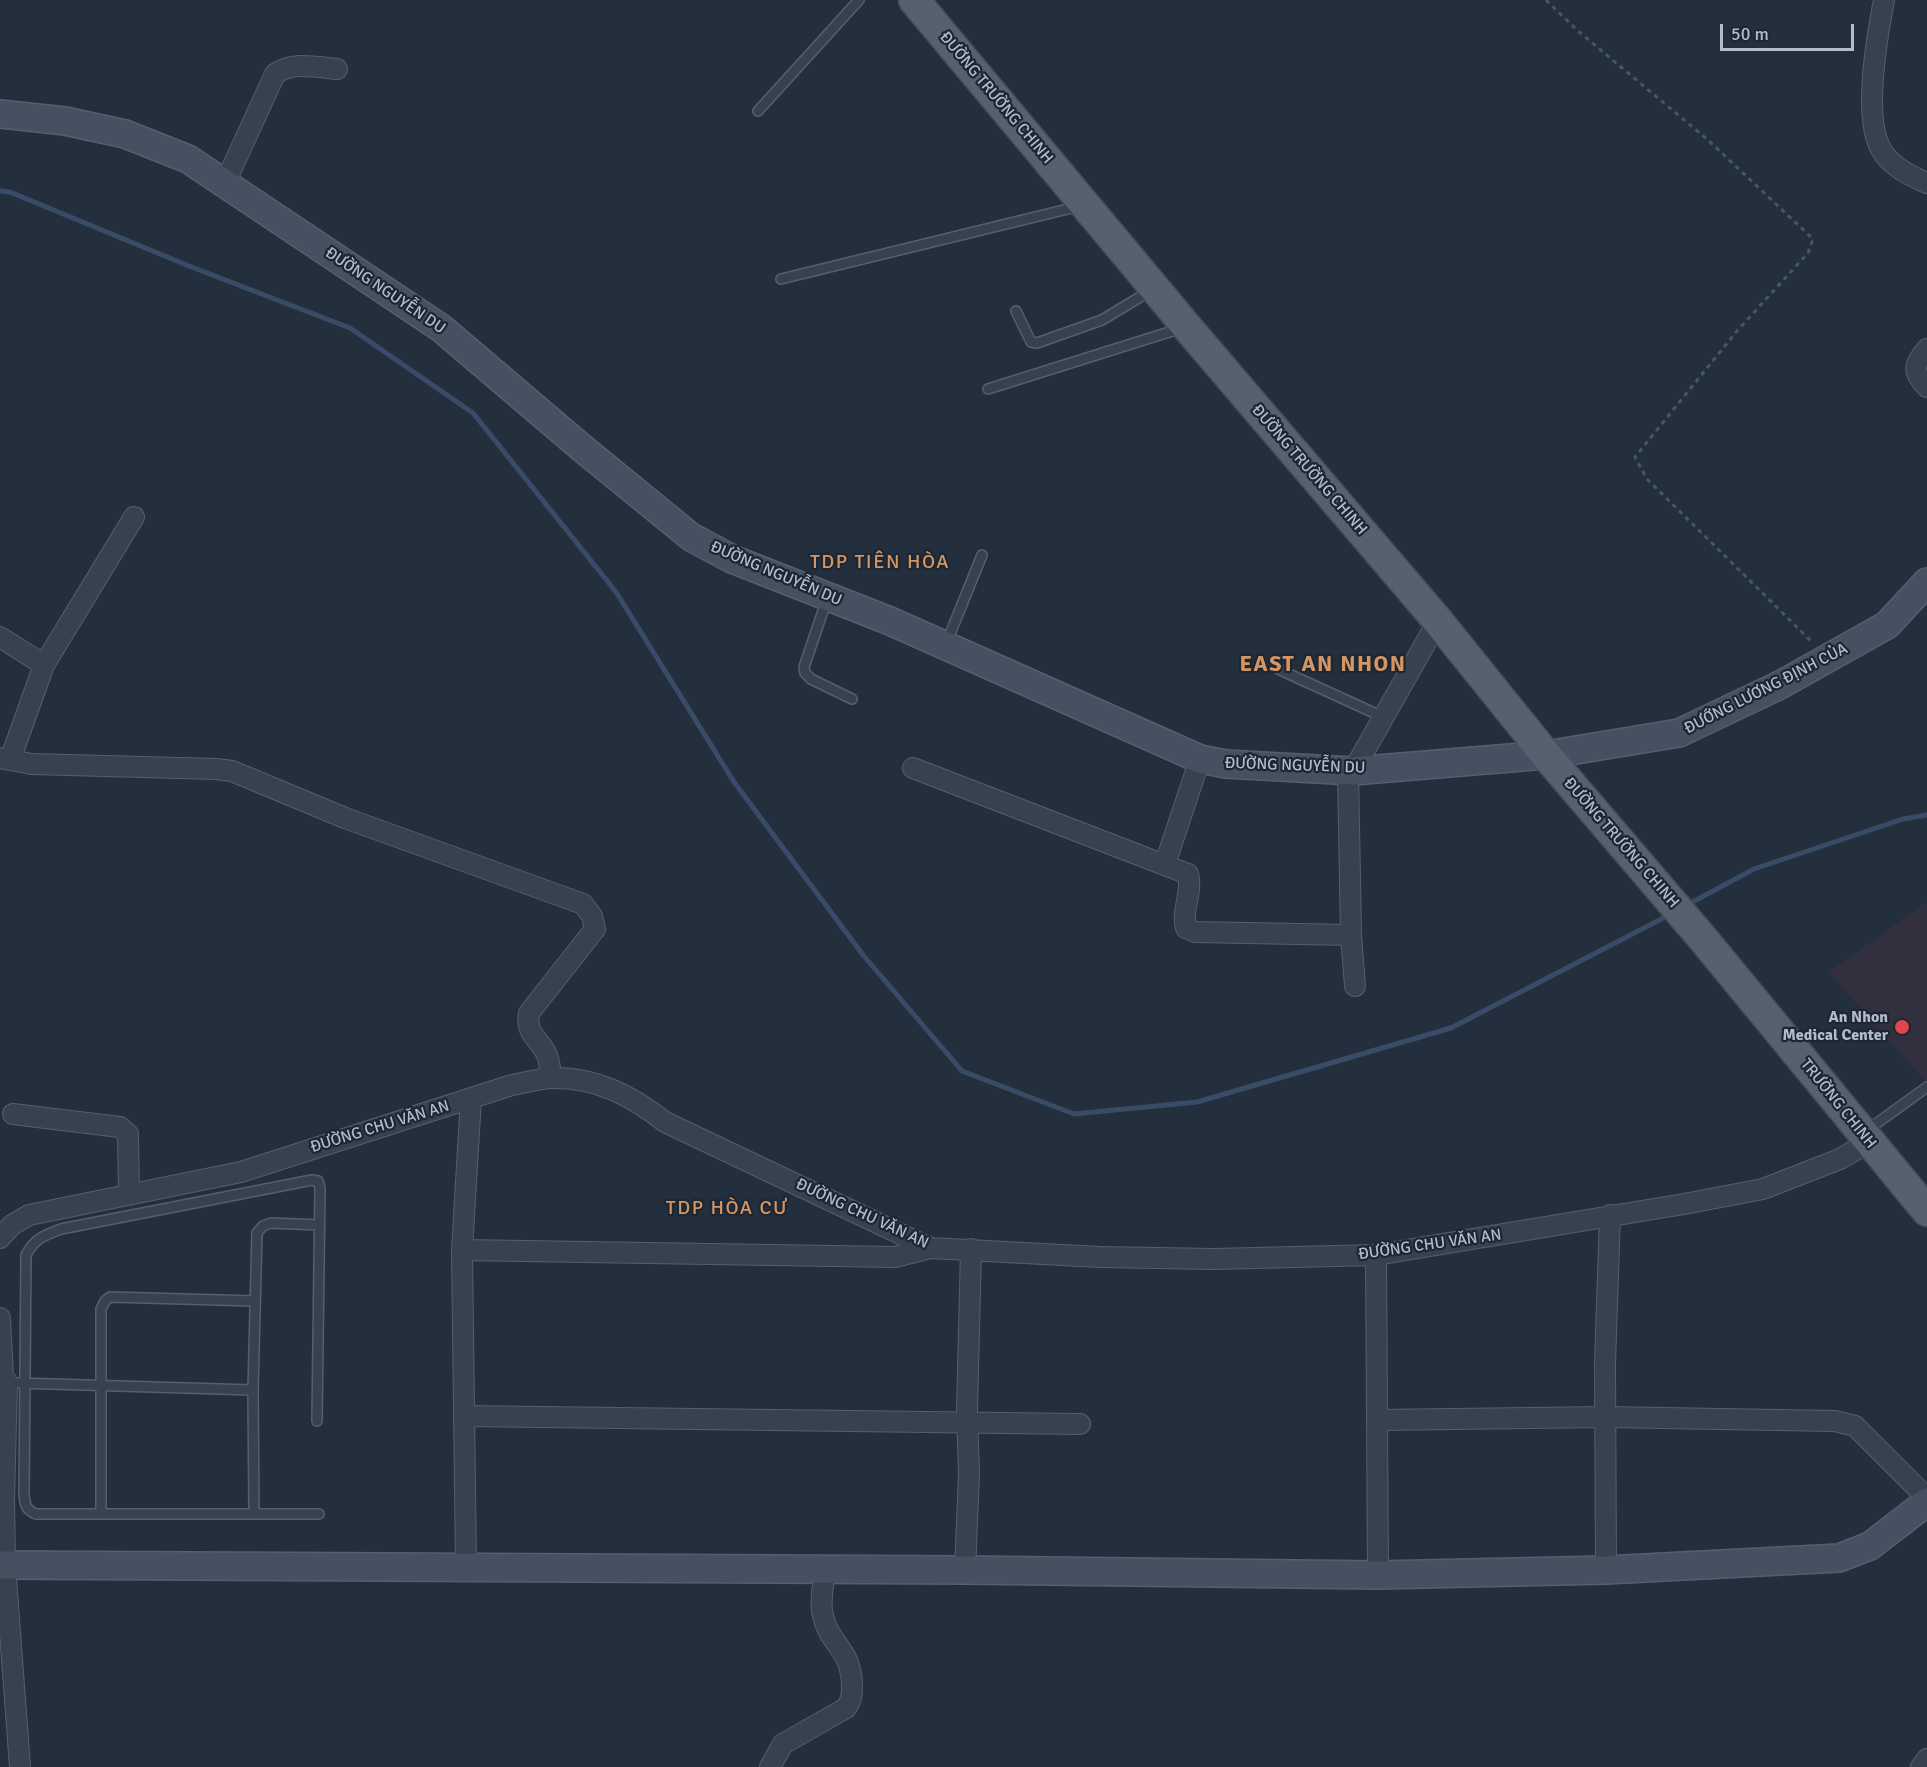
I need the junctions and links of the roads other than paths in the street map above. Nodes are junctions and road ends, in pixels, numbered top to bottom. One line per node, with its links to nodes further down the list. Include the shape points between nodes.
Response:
1 (859, 0): 5 (lane)
2 (914, 0): 9 (main road, ĐƯỜNG TRƯỜNG CHINH)
3 (1884, 0): 8 (street, via 1875,53 1876,133 1889,161)
4 (337, 69): 7 (street, via 292,65 275,74)
5 (758, 111)
6 (0, 114): 7 (street, ĐƯỜNG NGUYỄN DU, via 65,121 124,134 188,159)
7 (225, 183): 20 (street, ĐƯỜNG NGUYỄN DU, via 441,328 692,537 732,559)
8 (1927, 183)
9 (1085, 205): 10 (lane); 11 (main road, ĐƯỜNG TRƯỜNG CHINH)
10 (781, 279)
11 (1155, 289): 12 (lane, via 1102,320 1037,343 1028,338); 13 (main road, ĐƯỜNG TRƯỜNG CHINH)
12 (1016, 311)
13 (1187, 327): 16 (lane); 21 (main road, ĐƯỜNG TRƯỜNG CHINH)
14 (1927, 349): 15 (street, via 1916,366 1917,377)
15 (1927, 387)
16 (988, 389)
17 (134, 517): 24 (street)
18 (982, 555): 23 (lane)
19 (1927, 582): 28 (street, ĐƯỚNG LƯƠNG ĐỊNH CỦA, via 1887,625 1780,685 1679,733)
20 (828, 597): 23 (street, ĐƯỜNG NGUYỄN DU); 26 (lane, via 805,674)
21 (1438, 621): 27 (street); 28 (main road, ĐƯỜNG TRƯỜNG CHINH)
22 (0, 638): 24 (street)
23 (945, 646): 30 (street, ĐƯỜNG NGUYỄN DU)
24 (44, 665): 29 (street)
25 (1278, 669): 27 (lane)
26 (852, 699)
27 (1383, 717): 32 (street)
28 (1546, 755): 32 (street, ĐƯỜNG NGUYỄN DU); 35 (main road, ĐƯỜNG TRƯỜNG CHINH)
29 (5, 759): 37 (street, via 32,764 232,771 345,818 583,904 592,915 595,929 529,1013 527,1023 548,1055)
30 (1200, 759): 32 (street, ĐƯỜNG NGUYỄN DU, via 1226,764); 33 (street)
31 (913, 768): 33 (street)
32 (1351, 770): 34 (street)
33 (1165, 864): 34 (street, via 1188,874 1191,884 1184,919 1186,928 1195,932)
34 (1351, 935): 36 (street)
35 (1704, 940): 41 (main road, TRƯỜNG CHINH)
36 (1355, 986)
37 (551, 1078): 39 (street, ĐƯỜNG CHU VĂN AN); 47 (street, ĐƯỜNG CHU VĂN AN, via 578,1079 612,1089 641,1103 665,1122)
38 (1927, 1087): 41 (lane)
39 (471, 1098): 42 (street, ĐƯỜNG CHU VĂN AN, via 241,1172); 49 (street)
40 (13, 1114): 42 (street, via 120,1126 126,1130)
41 (1865, 1138): 43 (main road, TRƯỜNG CHINH); 44 (street, ĐƯỜNG CHU VĂN AN, via 1840,1159 1763,1189)
42 (129, 1195): 46 (street, ĐƯỜNG CHU VĂN AN, via 28,1215)
43 (1927, 1211)
44 (1610, 1215): 50 (street, ĐƯỜNG CHU VĂN AN); 57 (street)
45 (319, 1225): 51 (lane, via 271,1223 257,1233); 53 (lane, via 320,1188 318,1180 312,1180 41,1236 26,1255); 58 (lane)
46 (4, 1228)
47 (930, 1248): 48 (street, ĐƯỜNG CHU VĂN AN); 49 (street, via 895,1257)
48 (971, 1249): 50 (street, ĐƯỜNG CHU VĂN AN, via 1215,1259); 60 (street)
49 (462, 1250): 56 (street)
50 (1376, 1255): 59 (street)
51 (255, 1301): 54 (lane, via 110,1297 101,1309); 55 (lane)
52 (0, 1318): 53 (street, via 3,1377)
53 (16, 1382): 54 (lane); 64 (lane, via 25,1506 36,1514); 67 (street, via 4,1499)
54 (100, 1385): 55 (lane); 64 (lane)
55 (254, 1390): 65 (lane)
56 (465, 1416): 60 (street); 68 (street)
57 (1606, 1417): 59 (street); 62 (street, via 1835,1421 1855,1426); 71 (street)
58 (317, 1420)
59 (1377, 1420): 72 (street)
60 (967, 1422): 61 (street); 70 (street)
61 (1080, 1424)
62 (1927, 1498)
63 (1927, 1503): 71 (street, via 1870,1546 1839,1558)
64 (101, 1513): 65 (lane)
65 (254, 1513): 66 (lane)
66 (319, 1514)
67 (2, 1566): 68 (street); 74 (street)
68 (466, 1567): 69 (street)
69 (825, 1569): 70 (street); 75 (street, via 822,1614 829,1635 845,1654 851,1669 851,1702 783,1744)
70 (965, 1570): 72 (street)
71 (1606, 1570): 72 (street)
72 (1378, 1575)
73 (1927, 1759): 76 (street)
74 (20, 1767)
75 (770, 1767)
76 (1921, 1767)

